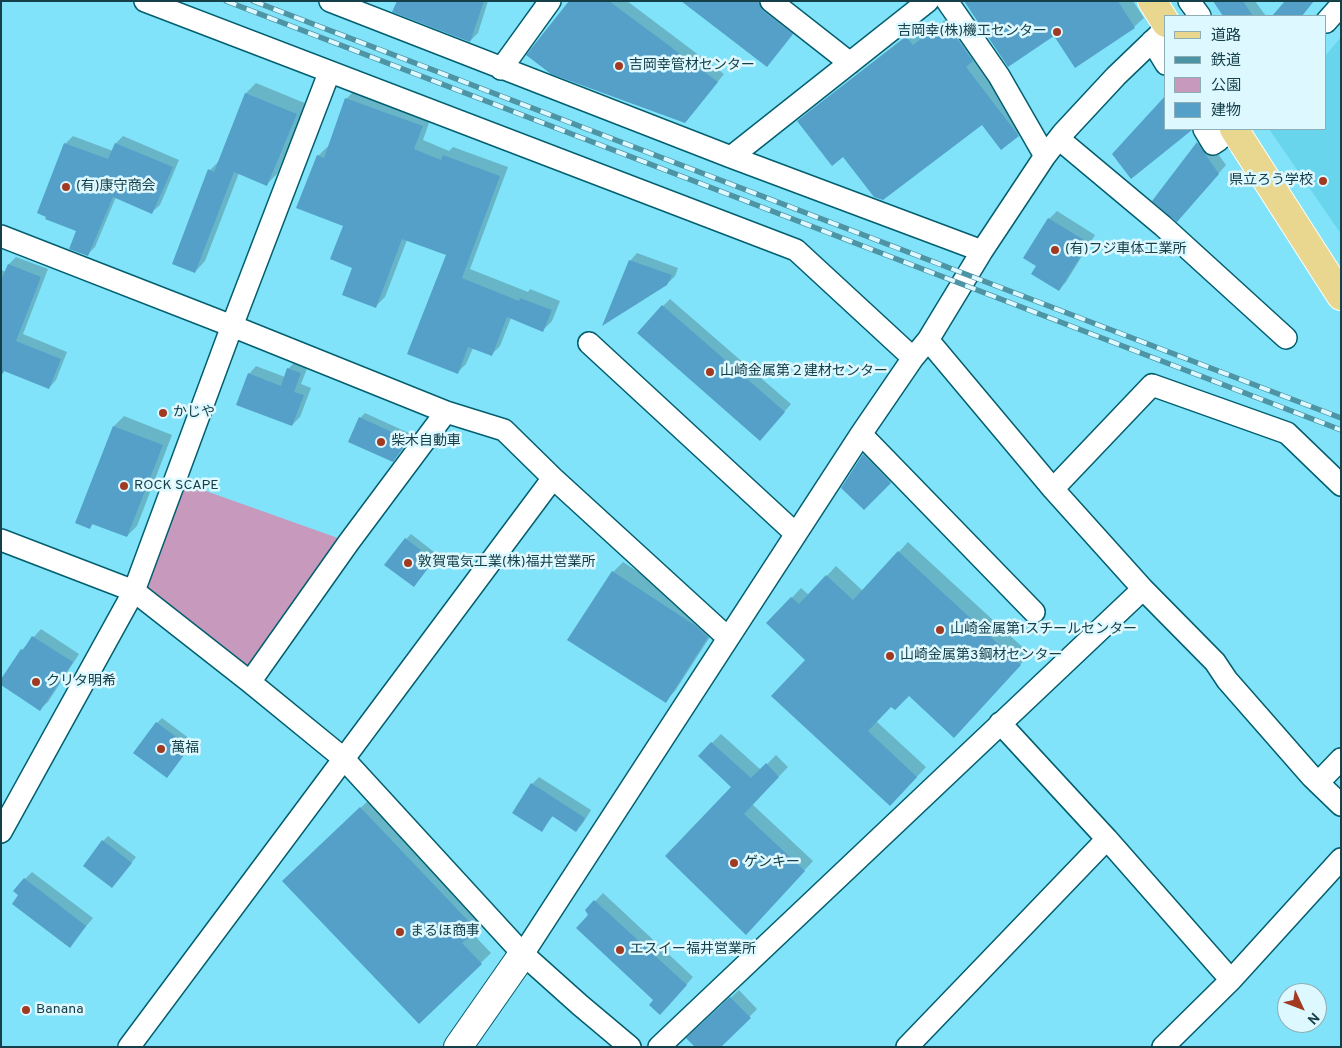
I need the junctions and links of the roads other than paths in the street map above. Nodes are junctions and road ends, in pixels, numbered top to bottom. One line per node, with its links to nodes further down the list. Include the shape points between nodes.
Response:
1 (145, 1): 16 (street)
2 (330, 1): 15 (street)
3 (550, 1): 15 (street)
4 (771, 1): 14 (street)
5 (928, 1): 14 (street)
6 (947, 1): 19 (street, via 999,76)
7 (1152, 1): 12 (main road)
8 (1189, 1): 10 (street)
9 (1341, 5): 11 (street)
10 (1199, 15)
11 (1327, 21)
12 (1161, 31): 13 (street); 18 (street)
13 (1164, 51)
14 (850, 63): 20 (street)
15 (502, 69): 20 (street)
16 (329, 73): 24 (street); 28 (street, via 796,250)
17 (1219, 132): 23 (main road)
18 (1058, 139): 19 (street); 25 (street, via 1163,226)
19 (1045, 156): 22 (street)
20 (731, 157): 22 (street)
21 (1, 236): 24 (street)
22 (982, 251): 26 (street)
23 (1341, 296)
24 (232, 326): 29 (street); 37 (street)
25 (1286, 338)
26 (928, 340): 28 (street); 33 (street)
27 (589, 343): 34 (street)
28 (913, 358): 30 (street)
29 (446, 412): 31 (street, via 504,430); 40 (street)
30 (861, 434): 34 (street); 38 (street)
31 (553, 478): 39 (street); 42 (street)
32 (1341, 485): 33 (street, via 1287,433 1152,385)
33 (1053, 489): 36 (street)
34 (796, 534): 39 (street)
35 (1, 540): 37 (street)
36 (1143, 589): 41 (street); 44 (street, via 1215,662 1227,680)
37 (134, 591): 40 (street); 46 (street)
38 (1034, 612)
39 (727, 637): 49 (street)
40 (250, 682): 42 (street)
41 (1000, 723): 47 (street); 54 (street)
42 (343, 758): 49 (street); 51 (street)
43 (1341, 760): 44 (street)
44 (1318, 783): 45 (street)
45 (1341, 805)
46 (1, 832)
47 (1107, 839): 50 (street); 55 (street)
48 (1341, 859): 50 (street)
49 (523, 954): 52 (street); 53 (street)
50 (1231, 980): 56 (street)
51 (129, 1047)
52 (458, 1047)
53 (630, 1047)
54 (659, 1047)
55 (907, 1047)
56 (1163, 1047)

